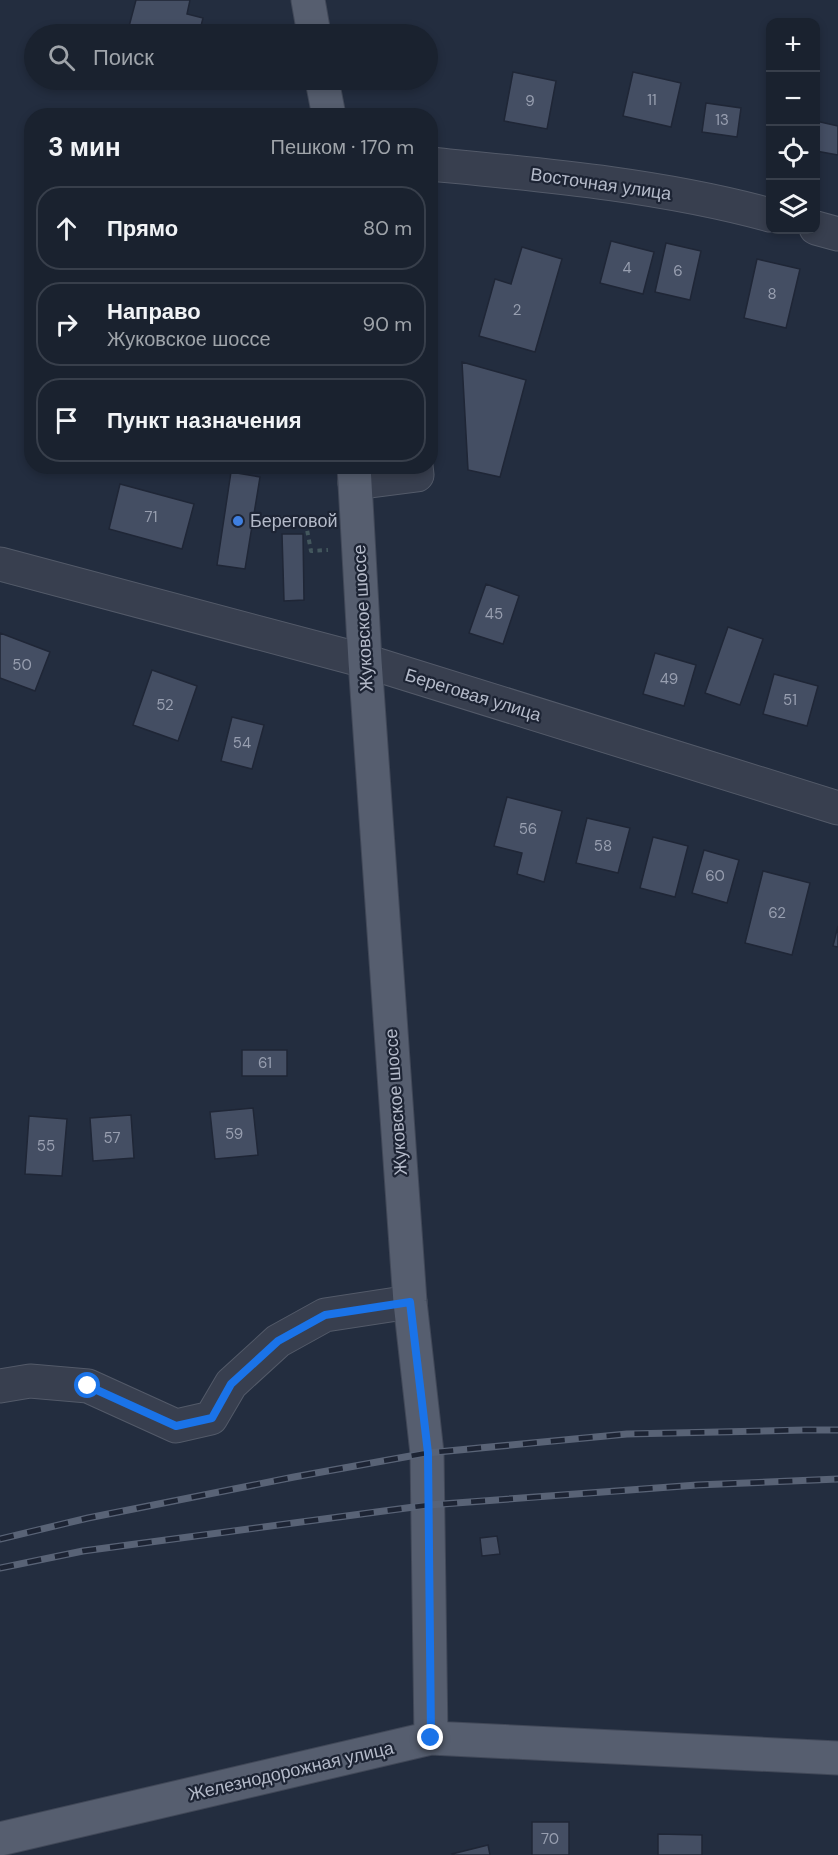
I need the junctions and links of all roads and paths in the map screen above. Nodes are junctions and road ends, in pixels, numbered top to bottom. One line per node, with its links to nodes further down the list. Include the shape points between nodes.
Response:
1 (308, 0): 2 (main road)
2 (312, 24)
3 (324, 90): 4 (main road)
4 (327, 108)
5 (438, 165): 6 (street, Восточная улица, via 588,179)
6 (766, 214)
7 (820, 229): 8 (street)
8 (838, 234)
9 (417, 474): 10 (street)
10 (354, 475): 12 (main road, Жуковское шоссе)
11 (0, 564): 12 (street, Береговая улица)
12 (365, 661): 13 (street, Береговая улица); 14 (main road, Жуковское шоссе)
13 (838, 808)
14 (410, 1302): 15 (street, via 325,1315 278,1341 231,1384 212,1418 176,1426 88,1386 30,1381); 16 (main road, Жуковское шоссе, via 428,1453)
15 (0, 1386)
16 (431, 1738): 17 (main road, Железнодорожная улица); 18 (main road, Железнодорожная улица)
17 (838, 1758)
18 (0, 1839)

